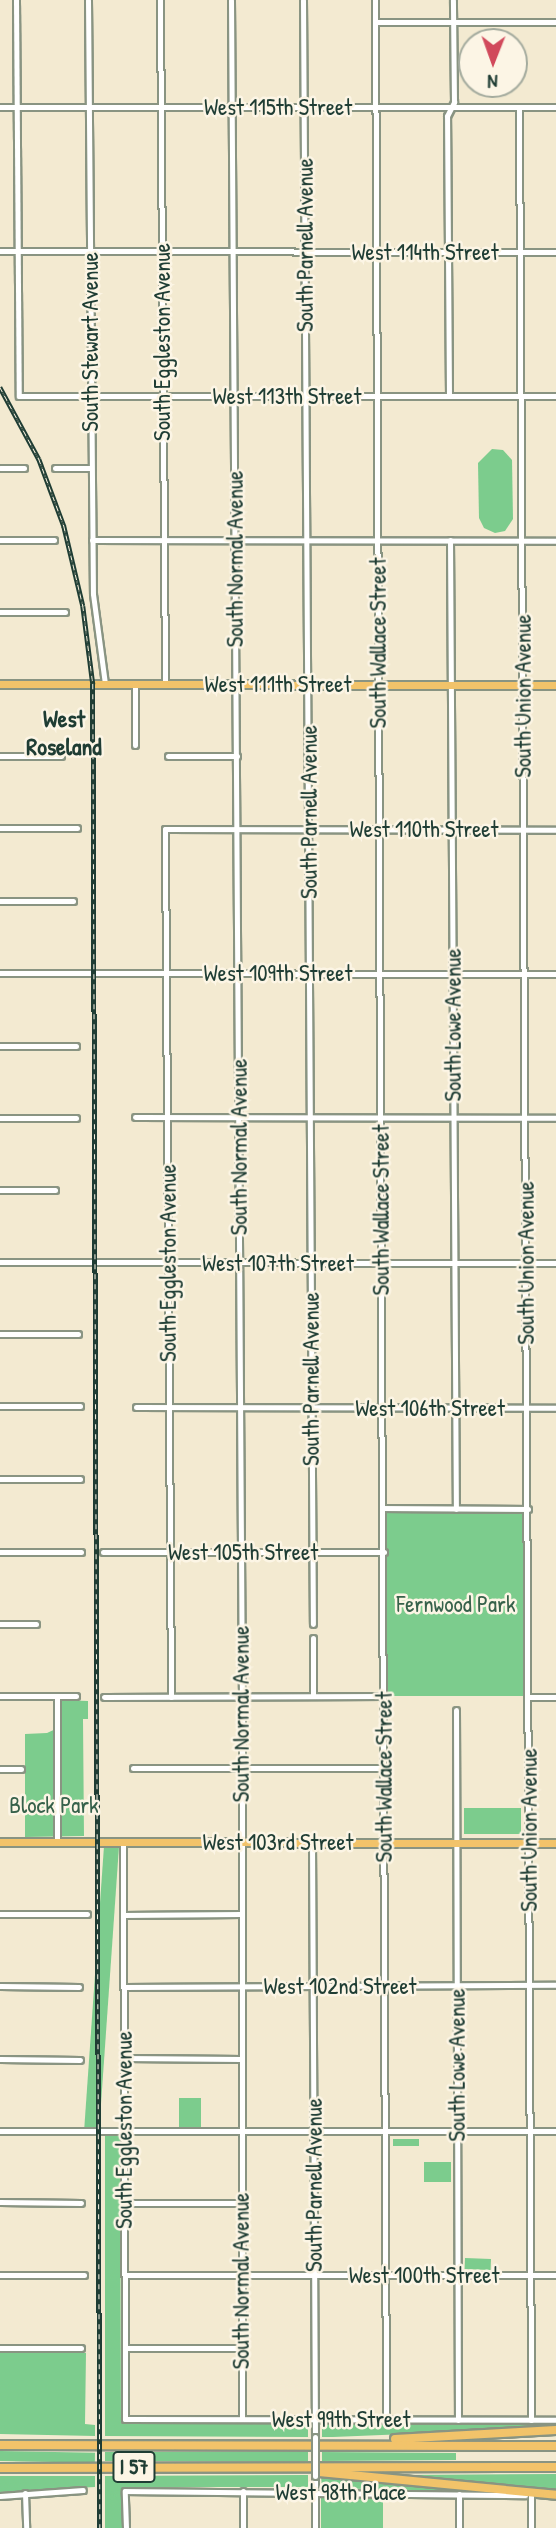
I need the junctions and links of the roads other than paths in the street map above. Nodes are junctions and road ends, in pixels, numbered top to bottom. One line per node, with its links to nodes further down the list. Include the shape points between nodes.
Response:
1 (16, 0): 12 (street)
2 (88, 0): 13 (street, South Stewart Avenue)
3 (160, 0): 14 (street, South Eggleston Avenue)
4 (231, 0): 15 (street, South Normal Avenue)
5 (303, 0): 16 (street, South Parnell Avenue)
6 (375, 0): 8 (street, South Wallace Street)
7 (453, 0): 9 (street)
8 (375, 22): 9 (street); 17 (street, South Wallace Street)
9 (453, 22): 10 (street); 18 (street)
10 (556, 22)
11 (0, 107): 12 (street, West 115th Street)
12 (16, 107): 13 (street, West 115th Street); 22 (street)
13 (88, 107): 14 (street, West 115th Street); 23 (street, South Stewart Avenue)
14 (160, 107): 15 (street, West 115th Street); 24 (street, South Eggleston Avenue)
15 (232, 107): 16 (street, West 115th Street); 25 (street, South Normal Avenue)
16 (304, 107): 17 (street, West 115th Street); 26 (street, South Parnell Avenue)
17 (376, 107): 18 (street, West 115th Street); 27 (street, South Wallace Street)
18 (451, 107): 19 (street, West 115th Street); 28 (street, via 447,116)
19 (519, 107): 20 (street, West 115th Street); 29 (street, South Union Avenue)
20 (556, 107)
21 (0, 251): 22 (street, West 114th Street)
22 (18, 251): 23 (street, West 114th Street); 31 (street, West 113th Street, via 19,396)
23 (89, 251): 24 (street, West 114th Street); 31 (street, South Stewart Avenue)
24 (162, 251): 25 (street, West 114th Street); 32 (street, South Eggleston Avenue)
25 (233, 251): 26 (street, West 114th Street); 33 (street, South Normal Avenue)
26 (304, 251): 27 (street, West 114th Street); 34 (street, South Parnell Avenue)
27 (376, 251): 28 (street, West 114th Street); 35 (street, South Wallace Street)
28 (448, 251): 29 (street, West 114th Street); 36 (street)
29 (520, 252): 30 (street, West 114th Street); 37 (street, South Union Avenue)
30 (556, 252)
31 (90, 396): 32 (street, West 113th Street); 42 (street, South Stewart Avenue)
32 (163, 396): 33 (street, West 113th Street); 46 (street, South Eggleston Avenue)
33 (234, 396): 34 (street, West 113th Street); 47 (street, South Normal Avenue)
34 (306, 396): 35 (street, West 113th Street); 48 (street, South Parnell Avenue)
35 (377, 396): 36 (street, West 113th Street); 49 (street, South Wallace Street)
36 (449, 396): 37 (street, West 113th Street)
37 (521, 396): 38 (street, West 113th Street); 51 (street, South Union Avenue)
38 (556, 396)
39 (0, 468): 40 (street)
40 (24, 468)
41 (55, 468): 42 (street)
42 (91, 468): 45 (street, South Stewart Avenue)
43 (0, 540): 44 (street)
44 (54, 540)
45 (92, 540): 46 (street); 56 (street, South Stewart Avenue, via 93,604)
46 (164, 540): 47 (street); 58 (street, South Eggleston Avenue)
47 (235, 540): 48 (street); 59 (street, South Normal Avenue)
48 (307, 540): 49 (street); 60 (street, South Parnell Avenue)
49 (378, 541): 50 (street); 61 (street, South Wallace Street)
50 (450, 541): 51 (street); 62 (street, South Lowe Avenue)
51 (522, 541): 52 (street); 63 (street, South Union Avenue)
52 (556, 541)
53 (0, 612): 54 (street)
54 (65, 612)
55 (0, 684): 56 (main road, West 111th Street)
56 (105, 684): 57 (main road, West 111th Street)
57 (135, 684): 58 (main road, West 111th Street); 65 (street)
58 (165, 684): 59 (main road, West 111th Street)
59 (236, 684): 60 (main road, West 111th Street); 69 (street, South Normal Avenue)
60 (308, 684): 61 (main road, West 111th Street); 74 (street, South Parnell Avenue)
61 (379, 684): 62 (main road, West 111th Street); 75 (street, South Wallace Street)
62 (451, 685): 63 (main road, West 111th Street); 76 (street, South Lowe Avenue)
63 (523, 685): 64 (main road, West 111th Street); 77 (street, South Union Avenue)
64 (556, 685)
65 (135, 745)
66 (0, 756): 67 (street)
67 (61, 756)
68 (168, 756): 69 (street)
69 (237, 756): 73 (street, South Normal Avenue)
70 (0, 828): 71 (street)
71 (77, 828)
72 (165, 829): 73 (street, West 110th Street); 82 (street, South Eggleston Avenue)
73 (237, 829): 74 (street, West 110th Street); 83 (street, South Normal Avenue)
74 (309, 829): 75 (street, West 110th Street); 84 (street, South Parnell Avenue)
75 (379, 829): 76 (street, West 110th Street); 85 (street, South Wallace Street)
76 (452, 829): 77 (street, West 110th Street); 86 (street, South Lowe Avenue)
77 (524, 830): 78 (street, West 110th Street); 87 (street, South Union Avenue)
78 (556, 830)
79 (0, 901): 80 (street)
80 (73, 901)
81 (0, 973): 82 (street, West 109th Street)
82 (166, 973): 83 (street, West 109th Street); 94 (street, South Eggleston Avenue)
83 (238, 973): 84 (street, West 109th Street); 95 (street, South Normal Avenue)
84 (309, 974): 85 (street, West 109th Street); 96 (street, South Parnell Avenue)
85 (380, 974): 86 (street, West 109th Street); 97 (street, South Wallace Street)
86 (453, 974): 87 (street, West 109th Street); 98 (street, South Lowe Avenue)
87 (524, 974): 88 (street, West 109th Street); 99 (street, South Union Avenue)
88 (556, 974)
89 (0, 1046): 90 (street)
90 (76, 1046)
91 (135, 1117): 94 (street)
92 (0, 1118): 93 (street)
93 (76, 1118)
94 (167, 1118): 95 (street); 104 (street, South Eggleston Avenue)
95 (239, 1118): 96 (street); 105 (street, South Normal Avenue)
96 (310, 1118): 97 (street); 106 (street, South Parnell Avenue)
97 (381, 1118): 98 (street); 107 (street, South Wallace Street)
98 (453, 1118): 99 (street); 108 (street, South Lowe Avenue)
99 (526, 1118): 100 (street); 109 (street, South Union Avenue)
100 (556, 1118)
101 (0, 1190): 102 (street)
102 (55, 1190)
103 (0, 1262): 104 (street, West 107th Street)
104 (168, 1262): 105 (street, West 107th Street); 116 (street, South Eggleston Avenue)
105 (240, 1262): 106 (street, West 107th Street); 117 (street, South Normal Avenue)
106 (311, 1263): 107 (street, West 107th Street); 118 (street, South Parnell Avenue)
107 (382, 1263): 108 (street, West 107th Street); 119 (street, South Wallace Street)
108 (454, 1263): 109 (street, West 107th Street); 120 (street, South Lowe Avenue)
109 (526, 1263): 110 (street, West 107th Street); 121 (street, South Union Avenue)
110 (556, 1263)
111 (0, 1334): 112 (street)
112 (78, 1334)
113 (0, 1406): 114 (street)
114 (80, 1406)
115 (136, 1407): 116 (street, West 106th Street)
116 (169, 1407): 117 (street, West 106th Street); 131 (street, South Eggleston Avenue)
117 (240, 1408): 118 (street, West 106th Street); 132 (street, South Normal Avenue)
118 (312, 1408): 119 (street, West 106th Street); 133 (street, South Parnell Avenue)
119 (383, 1408): 120 (street, West 106th Street); 125 (street, South Wallace Street)
120 (455, 1408): 121 (street, West 106th Street); 126 (street, South Lowe Avenue)
121 (527, 1408): 122 (street, West 106th Street); 127 (street, South Union Avenue)
122 (556, 1408)
123 (0, 1479): 124 (street)
124 (80, 1479)
125 (383, 1508): 126 (street); 134 (street, South Wallace Street)
126 (456, 1509): 127 (street)
127 (528, 1509): 148 (street, South Union Avenue)
128 (0, 1552): 129 (street)
129 (81, 1552)
130 (103, 1552): 131 (street, West 105th Street)
131 (170, 1552): 132 (street, West 105th Street); 146 (street, South Eggleston Avenue)
132 (241, 1552): 133 (street, West 105th Street); 147 (street, South Normal Avenue)
133 (312, 1552): 134 (street, West 105th Street); 135 (street, South Parnell Avenue)
134 (384, 1552): 143 (street, South Wallace Street)
135 (313, 1623)
136 (0, 1624): 137 (street)
137 (36, 1624)
138 (313, 1638): 142 (street)
139 (0, 1696): 140 (street)
140 (57, 1696): 141 (street); 156 (street)
141 (76, 1696)
142 (313, 1696): 143 (street); 147 (street)
143 (384, 1696): 152 (street, South Wallace Street)
144 (556, 1696): 148 (street)
145 (104, 1697): 146 (street)
146 (171, 1697): 147 (street)
147 (242, 1697): 151 (street, South Normal Avenue)
148 (529, 1697): 162 (street, South Union Avenue)
149 (456, 1710): 161 (street, South Lowe Avenue)
150 (133, 1768): 151 (street)
151 (241, 1768): 152 (street); 158 (street, South Normal Avenue)
152 (384, 1768): 160 (street, South Wallace Street)
153 (0, 1769): 154 (street)
154 (21, 1769)
155 (0, 1842): 156 (main road, West 103rd Street)
156 (57, 1842): 157 (main road, West 103rd Street)
157 (123, 1842): 158 (main road, West 103rd Street); 167 (street, South Eggleston Avenue)
158 (240, 1842): 159 (main road, West 103rd Street); 166 (street, South Normal Avenue)
159 (312, 1842): 160 (main road, West 103rd Street); 171 (street, South Parnell Avenue)
160 (384, 1842): 161 (main road, West 103rd Street); 172 (street, South Wallace Street)
161 (457, 1842): 162 (main road, West 103rd Street); 173 (street, South Lowe Avenue)
162 (529, 1843): 163 (main road, West 103rd Street); 174 (street, South Union Avenue)
163 (556, 1843)
164 (0, 1914): 165 (street)
165 (87, 1914)
166 (241, 1914): 167 (street); 170 (street, South Normal Avenue)
167 (123, 1915): 176 (street, South Eggleston Avenue)
168 (556, 1985): 174 (street, West 102nd Street)
169 (0, 1986): 175 (street)
170 (241, 1986): 171 (street, West 102nd Street); 176 (street, West 102nd Street); 179 (street, South Normal Avenue)
171 (313, 1986): 172 (street, West 102nd Street); 184 (street, South Parnell Avenue)
172 (385, 1986): 173 (street, West 102nd Street); 185 (street, South Wallace Street)
173 (457, 1986): 174 (street, West 102nd Street); 186 (street, South Lowe Avenue)
174 (529, 1986): 187 (street, South Union Avenue)
175 (79, 1987)
176 (124, 1987): 177 (street, South Eggleston Avenue)
177 (124, 2058): 179 (street); 182 (street, South Eggleston Avenue)
178 (0, 2059): 180 (street)
179 (241, 2059): 183 (street, South Normal Avenue)
180 (80, 2060)
181 (0, 2131): 182 (street)
182 (124, 2131): 183 (street); 191 (street, South Eggleston Avenue)
183 (241, 2131): 184 (street); 192 (street, South Normal Avenue)
184 (313, 2131): 185 (street); 197 (street, South Parnell Avenue)
185 (386, 2131): 186 (street); 198 (street, South Wallace Street)
186 (457, 2131): 187 (street); 199 (street, South Lowe Avenue)
187 (530, 2131): 188 (street); 200 (street, South Union Avenue)
188 (556, 2131)
189 (0, 2203): 190 (street)
190 (81, 2203)
191 (124, 2203): 192 (street); 195 (street, South Eggleston Avenue)
192 (241, 2203): 196 (street, South Normal Avenue)
193 (0, 2275): 194 (street)
194 (84, 2275)
195 (125, 2275): 196 (street, West 100th Street); 204 (street, South Eggleston Avenue)
196 (242, 2275): 197 (street, West 100th Street); 205 (street, South Normal Avenue)
197 (314, 2275): 198 (street, West 100th Street); 208 (street, South Parnell Avenue)
198 (386, 2275): 199 (street, West 100th Street); 209 (street, South Wallace Street)
199 (457, 2275): 200 (street, West 100th Street); 210 (street, South Lowe Avenue)
200 (530, 2275): 201 (street, West 100th Street); 211 (street, South Union Avenue)
201 (556, 2275)
202 (0, 2348): 203 (street)
203 (81, 2348)
204 (125, 2348): 205 (street); 206 (street, South Eggleston Avenue)
205 (242, 2348): 207 (street, South Normal Avenue)
206 (125, 2419): 207 (street, West 99th Street)
207 (242, 2419): 208 (street, West 99th Street)
208 (315, 2419): 209 (street, West 99th Street); 222 (street, South Parnell Avenue, bridge)
209 (386, 2420): 210 (street, West 99th Street)
210 (458, 2420): 211 (street, West 99th Street)
211 (531, 2420): 212 (street, West 99th Street)
212 (556, 2420)
213 (556, 2430): 214 (highway)
214 (332, 2444): 215 (highway, I 57); 216 (highway, I 57)
215 (2, 2445)
216 (556, 2445)
217 (267, 2467): 218 (highway, I 57); 219 (highway, I 57); 226 (highway)
218 (556, 2467)
219 (0, 2468)
220 (83, 2490): 223 (street)
221 (243, 2491): 222 (street, West 98th Place); 229 (street, West 98th Place, via 125,2491); 230 (street)
222 (315, 2491): 224 (street, West 98th Place); 231 (street, South Parnell Avenue)
223 (26, 2493): 227 (street); 228 (street)
224 (459, 2494): 225 (street, West 98th Place); 232 (street)
225 (531, 2495): 226 (street, West 98th Place); 233 (street)
226 (556, 2495)
227 (0, 2496)
228 (26, 2528)
229 (125, 2528)
230 (243, 2528)
231 (315, 2528)
232 (459, 2528)
233 (531, 2528)

